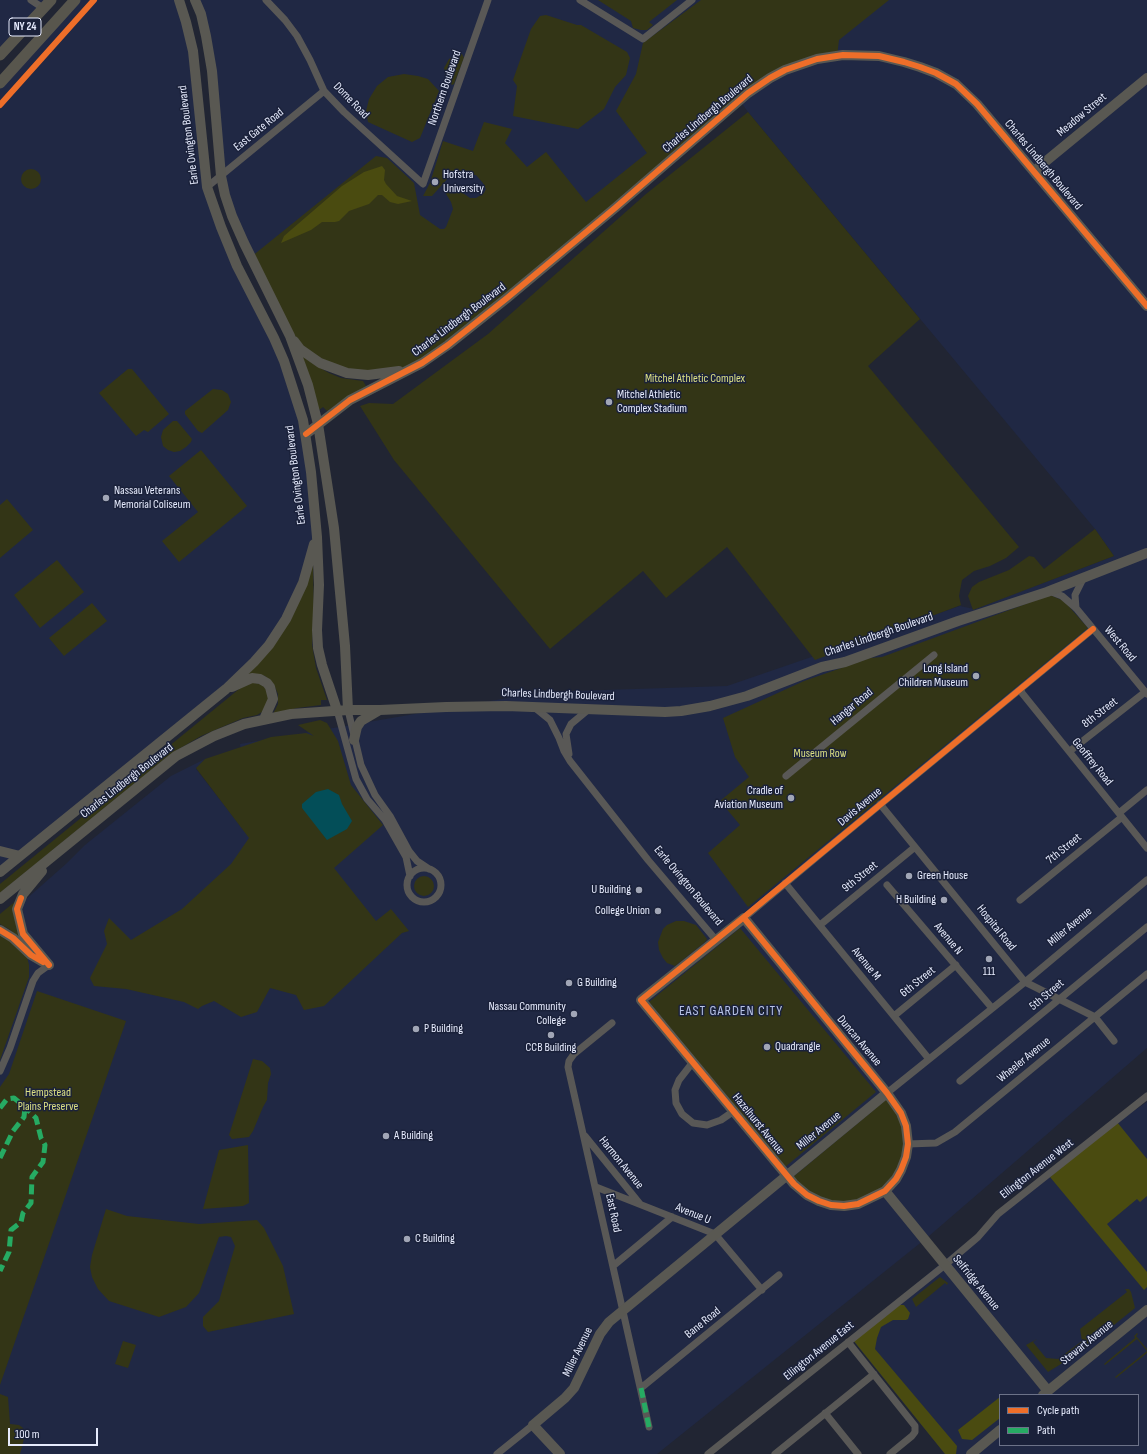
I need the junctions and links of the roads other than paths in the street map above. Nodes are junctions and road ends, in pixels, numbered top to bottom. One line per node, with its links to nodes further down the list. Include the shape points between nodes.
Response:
1 (31, 0): 9 (street)
2 (75, 0): 12 (main road, NY 24)
3 (179, 0): 17 (street, Earle Ovington Boulevard, via 193,51)
4 (195, 0): 15 (street, via 201,14 212,71)
5 (266, 0): 13 (street, Dome Road, via 296,36)
6 (488, 0): 16 (street, Northern Boulevard)
7 (580, 0): 8 (street, via 643,39)
8 (692, 0)
9 (47, 4): 10 (main road, NY 24)
10 (0, 55)
11 (1147, 78): 14 (street, Meadow Street)
12 (0, 83)
13 (324, 91): 15 (street, East Gate Road); 16 (street, Dome Road)
14 (1034, 171): 18 (street, Charles Lindbergh Boulevard); 20 (street, Charles Lindbergh Boulevard, via 973,100 956,84 936,73 879,56 843,55 799,64 770,78 748,93 507,298 437,353)
15 (221, 176): 17 (street, East Gate Road); 19 (street, via 232,216)
16 (423, 184)
17 (207, 187): 22 (street, Earle Ovington Boulevard, via 237,266 284,361)
18 (1147, 306)
19 (290, 336): 20 (street, via 316,361 347,373 368,375); 21 (street, via 308,385)
20 (411, 368): 21 (street, Charles Lindbergh Boulevard, via 354,398)
21 (318, 424): 22 (street, Charles Lindbergh Boulevard); 36 (street, via 334,528)
22 (306, 434): 23 (street, Earle Ovington Boulevard)
23 (317, 537): 30 (street, Charles Lindbergh Boulevard, via 302,583 286,619 269,645); 35 (street, Earle Ovington Boulevard, via 320,585 318,648)
24 (1147, 553): 25 (street, Charles Lindbergh Boulevard)
25 (1083, 579): 26 (street, Charles Lindbergh Boulevard); 27 (street, via 1075,595)
26 (1049, 591): 27 (street, West Road, via 1062,596); 34 (street, Charles Lindbergh Boulevard, via 845,662 822,667 747,696 710,706 665,712)
27 (1076, 608): 28 (street, West Road)
28 (1093, 629): 31 (street, Davis Avenue); 32 (street, West Road)
29 (934, 655): 42 (street, Hangar Road)
30 (226, 689): 38 (street, via 252,678 267,683 273,698); 50 (street, Charles Lindbergh Boulevard)
31 (1021, 689): 40 (street, Geoffrey Road); 44 (street, Davis Avenue)
32 (1146, 693): 40 (street, 8th Street)
33 (534, 707): 34 (street, Charles Lindbergh Boulevard); 37 (street, Charles Lindbergh Boulevard, via 446,706); 41 (street, Earle Ovington Boulevard, via 552,722)
34 (590, 708): 41 (street, via 570,724 566,734)
35 (336, 710): 36 (street, Charles Lindbergh Boulevard); 38 (street, Charles Lindbergh Boulevard); 53 (street, Earle Ovington Boulevard, via 356,779 367,799 385,820 406,857)
36 (348, 710): 37 (street, Charles Lindbergh Boulevard); 39 (street)
37 (380, 710): 39 (street, via 361,721)
38 (264, 719): 48 (street, Charles Lindbergh Boulevard, via 214,736 176,756)
39 (354, 740): 51 (street, via 361,765 375,795 409,851 417,861)
40 (1070, 751): 45 (street, Geoffrey Road)
41 (570, 760): 63 (street, Earle Ovington Boulevard)
42 (786, 776)
43 (1147, 790): 45 (street, 7th Street)
44 (880, 804): 46 (street, Hospital Road); 55 (street, Davis Avenue)
45 (1120, 815): 47 (street, Geoffrey Road); 58 (street, 7th Street)
46 (915, 847): 60 (street, 9th Street); 67 (street, Hospital Road)
47 (1147, 848)
48 (61, 850): 57 (street, Charles Lindbergh Boulevard); 64 (street, via 23,894 17,909 23,934)
49 (0, 851): 50 (street)
50 (20, 856): 52 (street, Charles Lindbergh Boulevard)
51 (429, 869): 53 (street, via 418,869); 53 (street, via 438,875 442,885 439,894 431,901 420,902 410,895 407,885)
52 (0, 872)
53 (410, 876)
54 (1147, 880): 67 (street, Miller Avenue)
55 (785, 883): 59 (street, Davis Avenue); 60 (street, Avenue M)
56 (887, 885): 65 (street, Avenue N)
57 (0, 899)
58 (1020, 900)
59 (744, 918): 63 (street, Davis Avenue); 79 (street, Duncan Avenue)
60 (820, 925): 71 (street, Avenue M)
61 (1147, 927): 68 (street, 5th Street)
62 (0, 930): 64 (street)
63 (716, 940): 69 (street, Davis Avenue)
64 (48, 965): 77 (street, via 30,989)
65 (956, 965): 70 (street, Avenue N); 71 (street, 6th Street)
66 (1147, 974): 72 (street, Wheeler Avenue)
67 (1025, 982): 68 (street, Hospital Road); 70 (street, Miller Avenue)
68 (1060, 999): 72 (street, Hospital Road); 78 (street, 5th Street)
69 (641, 1000): 76 (street, Hazelhurst Avenue)
70 (992, 1008): 75 (street, Miller Avenue)
71 (894, 1016): 75 (street, Avenue M)
72 (1094, 1016): 74 (street, Hospital Road); 83 (street, Wheeler Avenue, via 955,1132 936,1143)
73 (612, 1023): 82 (street, East Road, via 574,1054 569,1062)
74 (1114, 1041)
75 (929, 1059): 79 (street, Miller Avenue)
76 (693, 1062): 81 (street, Hazelhurst Avenue); 81 (street, via 679,1080 675,1090 676,1103 682,1114 693,1123 707,1125 721,1120)
77 (0, 1071)
78 (960, 1081)
79 (887, 1092): 83 (street, Duncan Avenue, via 901,1113 906,1126); 84 (street, Miller Avenue)
80 (1147, 1096): 90 (street, Ellington Avenue West, via 998,1214 978,1237)
81 (734, 1111): 84 (street, Hazelhurst Avenue)
82 (584, 1134): 85 (street, East Road); 87 (street, Harmon Avenue)
83 (908, 1144): 86 (street, Duncan Avenue, via 901,1170)
84 (787, 1175): 86 (street, Hazelhurst Avenue, via 807,1195 831,1205 858,1204); 89 (street, Miller Avenue)
85 (596, 1187): 87 (street, Avenue U); 91 (street, East Road)
86 (885, 1191): 90 (street, Selfridge Avenue)
87 (640, 1204): 88 (street, Avenue U)
88 (672, 1217): 89 (street, Avenue U); 91 (street)
89 (715, 1234): 93 (street, Avenue U); 94 (street, Miller Avenue)
90 (945, 1265): 96 (street, Ellington Avenue East); 99 (street, Selfridge Avenue)
91 (613, 1266): 94 (street, East Road)
92 (779, 1275): 93 (street, Bane Road)
93 (762, 1290): 98 (street, Bane Road)
94 (623, 1309): 98 (street, East Road); 101 (street, Miller Avenue, via 600,1334 574,1388)
95 (1147, 1310): 99 (street, Stewart Avenue)
96 (848, 1342): 97 (street); 106 (street, Ellington Avenue East)
97 (874, 1374): 100 (street); 109 (street, via 916,1426 912,1436)
98 (641, 1388): 102 (street, East Road)
99 (1046, 1393)
100 (825, 1413): 107 (street); 108 (street)
101 (533, 1425): 104 (street); 105 (street)
102 (649, 1427)
103 (999, 1431): 110 (street)
104 (497, 1454)
105 (560, 1454)
106 (708, 1454)
107 (775, 1454)
108 (858, 1454)
109 (890, 1454)
110 (970, 1454)

